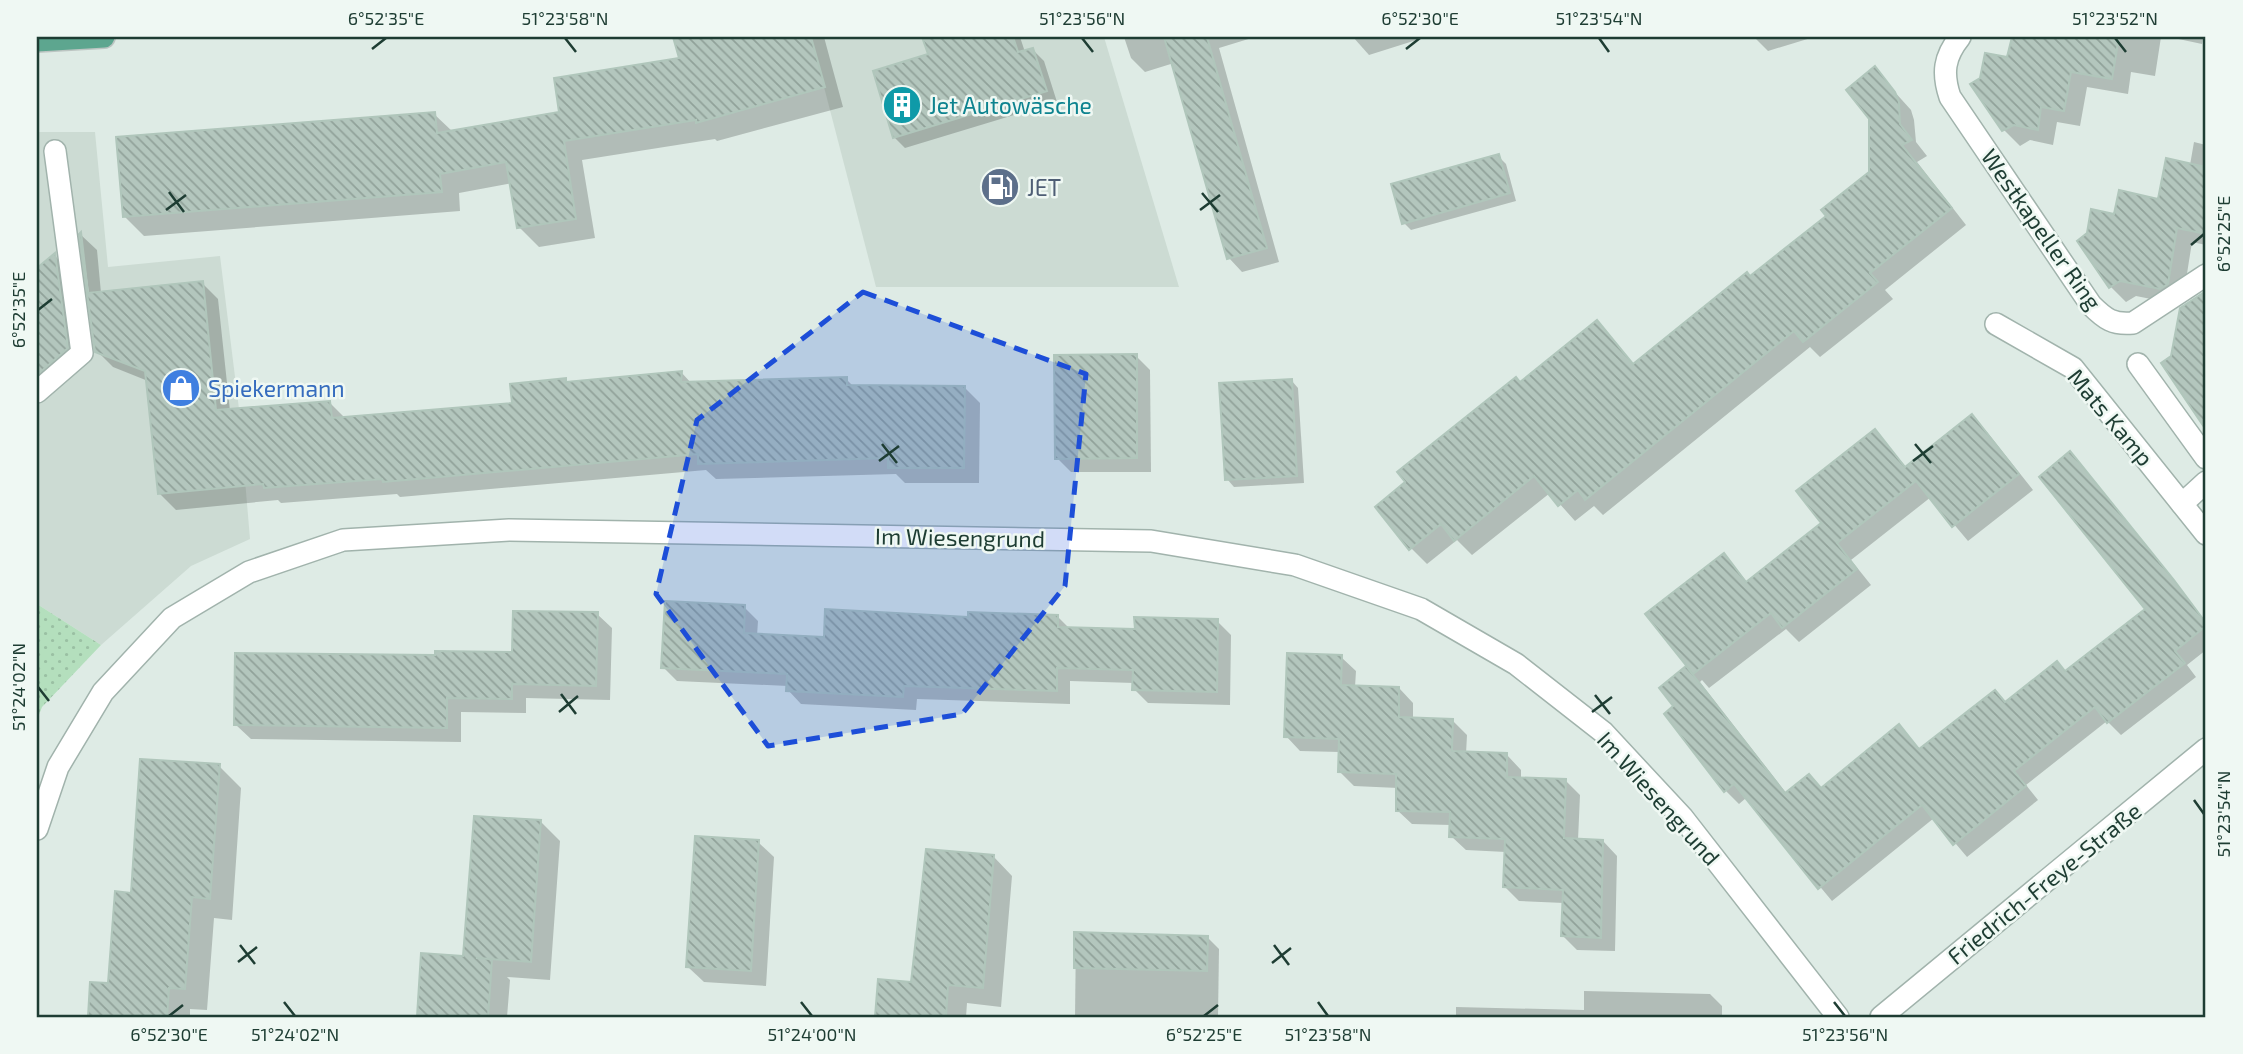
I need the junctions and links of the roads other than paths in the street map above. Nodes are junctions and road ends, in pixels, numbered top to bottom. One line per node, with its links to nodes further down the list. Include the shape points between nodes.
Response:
1 (104, 37): 3 (main road)
2 (1960, 37): 5 (street, Westkapeller Ring, via 1946,64 1944,79 1950,97 2091,305 2107,321 2133,323)
3 (37, 41)
4 (55, 151): 8 (street, via 82,353)
5 (2206, 275)
6 (1996, 324): 11 (street, Mats Kamp, via 2073,368)
7 (2138, 364): 9 (street)
8 (37, 392)
9 (2206, 458)
10 (2206, 482): 11 (street)
11 (2182, 503): 12 (street, Mats Kamp)
12 (2206, 534)
13 (2206, 749): 16 (street, Friedrich-Freye-Straße)
14 (37, 829): 15 (street, Im Wiesengrund, via 58,767 103,692 172,618 249,572 343,540 509,530 1151,541 1295,565 1421,608 1516,664 1603,732 1683,818)
15 (1838, 1017)
16 (1881, 1017)

